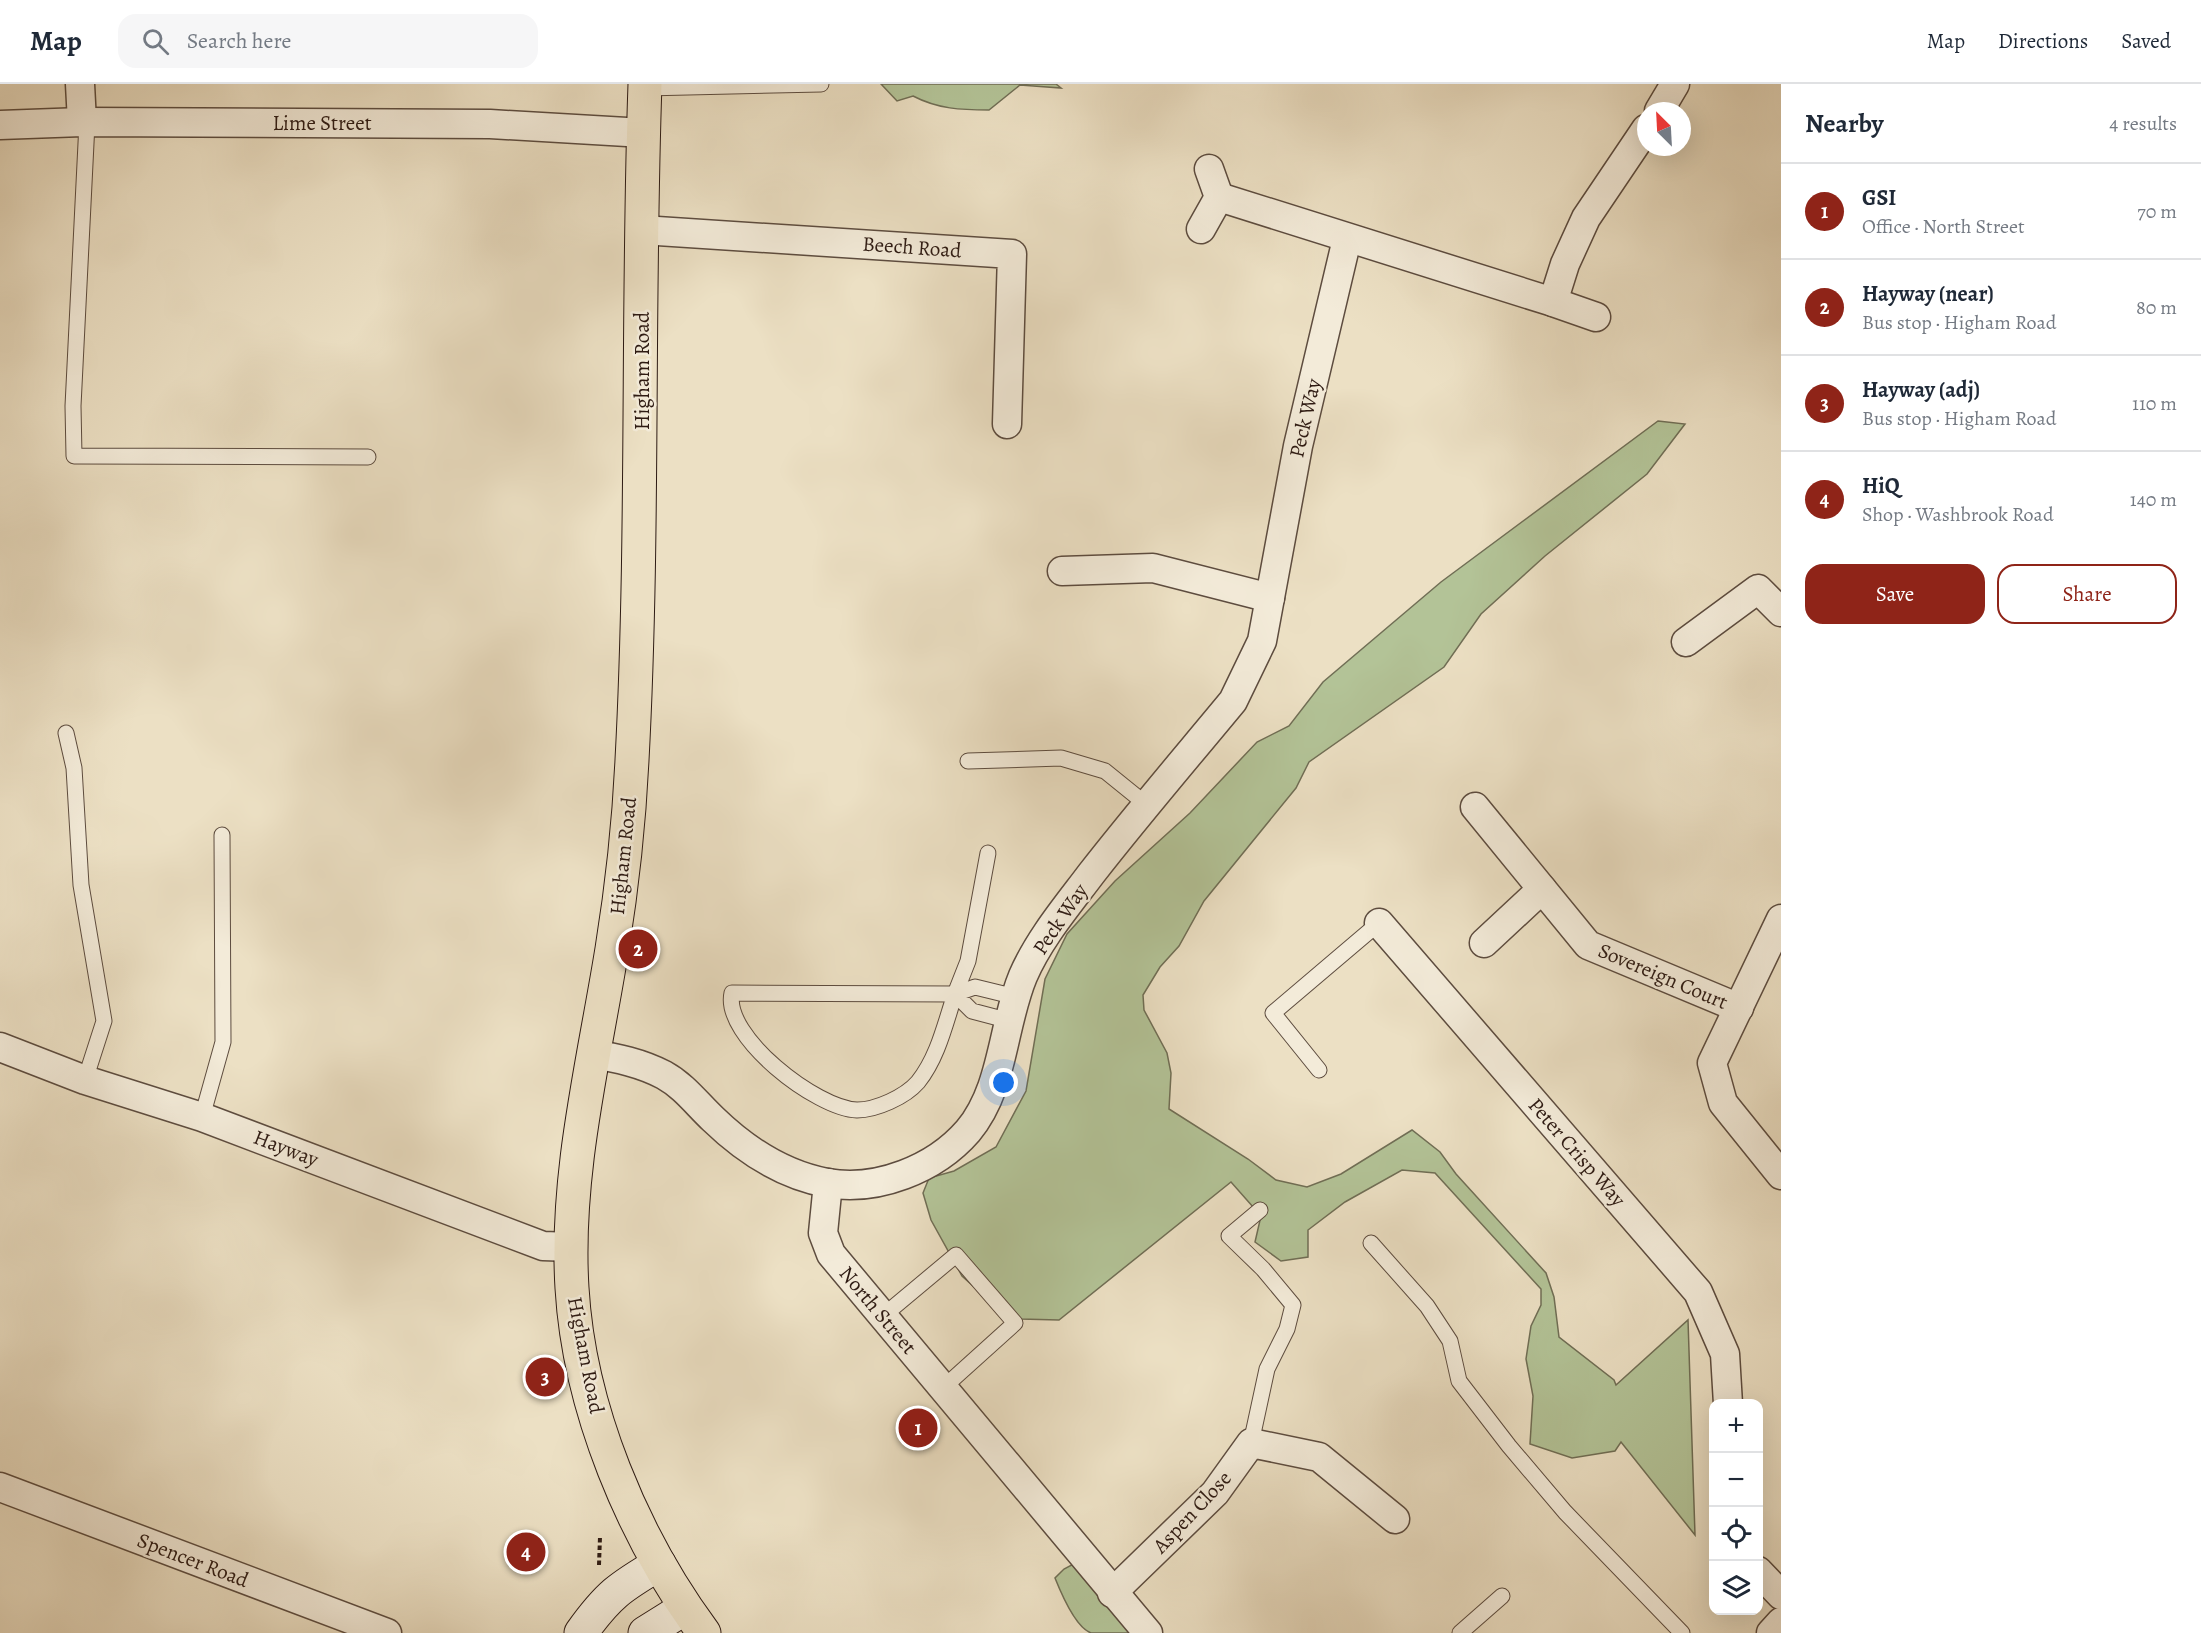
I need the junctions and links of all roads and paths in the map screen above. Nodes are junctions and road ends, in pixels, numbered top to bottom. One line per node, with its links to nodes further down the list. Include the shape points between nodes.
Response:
1 (80, 84): 6 (street)
2 (821, 84): 4 (lane)
3 (1675, 84): 5 (street)
4 (645, 86): 8 (main road, Higham Road)
5 (1664, 102)
6 (84, 122): 7 (street, Lime Street); 8 (street, Lime Street, via 490,124); 18 (lane, via 74,456)
7 (0, 125)
8 (644, 133): 13 (main road, Higham Road)
9 (1637, 142): 15 (street, via 1586,218)
10 (1209, 169): 11 (street)
11 (1219, 197): 12 (street); 14 (street)
12 (1201, 229)
13 (642, 230): 17 (street, Beech Road, via 1012,254); 37 (main road, Higham Road, via 642,425 632,764 612,951)
14 (1347, 239): 15 (street); 20 (street, Peck Way, via 1298,446)
15 (1553, 302): 16 (street)
16 (1596, 317)
17 (1007, 424)
18 (368, 457)
19 (1062, 572): 20 (street, via 1153,568)
20 (1270, 598): 25 (street, Peck Way, via 1262,641 1233,701)
21 (1781, 612): 22 (street, via 1758,589)
22 (1686, 642)
23 (66, 733): 39 (lane, via 74,768 81,885 104,1021)
24 (968, 761): 25 (lane, via 1060,758 1105,771)
25 (1147, 805): 35 (street, Peck Way, via 1057,918 1023,976)
26 (1475, 807): 29 (street, Sovereign Court)
27 (222, 836): 40 (lane, via 223,1042)
28 (988, 853): 33 (lane, via 968,961)
29 (1542, 889): 32 (street); 34 (street, Sovereign Court, via 1588,945)
30 (1781, 919): 34 (street)
31 (1379, 923): 38 (lane, via 1273,1013); 48 (street, Peter Crisp Way, via 1698,1292 1725,1354)
32 (1484, 943)
33 (955, 994): 33 (lane, via 932,1061 916,1084 887,1103 857,1110 826,1102 758,1051 738,1023 730,1003 732,993); 35 (lane, via 972,1011); 35 (lane, via 975,987)
34 (1739, 1008): 41 (street, via 1712,1063 1723,1103)
35 (1013, 1009): 42 (street, Peck Way, via 983,1112 953,1146 915,1171 868,1184)
36 (0, 1047): 39 (street, Hayway)
37 (592, 1054): 42 (street, via 644,1065 666,1076 752,1150 784,1171); 45 (main road, Higham Road, via 576,1164)
38 (1319, 1070)
39 (85, 1080): 40 (street, Hayway)
40 (202, 1117): 45 (street, Hayway, via 543,1246)
41 (1781, 1175)
42 (828, 1183): 46 (street, North Street, via 823,1233 831,1254)
43 (1260, 1210): 49 (lane, via 1229,1236 1293,1305 1287,1329 1267,1369)
44 (1371, 1243): 66 (lane, via 1427,1306 1449,1341 1460,1381 1509,1446 1565,1512)
45 (572, 1247): 53 (main road, Higham Road, via 577,1330 591,1395 627,1498)
46 (883, 1316): 47 (street, North Street); 47 (lane, via 956,1255 1015,1323)
47 (943, 1388): 56 (street, North Street)
48 (1728, 1399)
49 (1251, 1443): 51 (street, via 1319,1457); 56 (street, Aspen Close, via 1215,1493)
50 (0, 1487): 61 (street, Spencer Road)
51 (1395, 1519)
52 (600, 1537): 54 (path, via 599,1564)
53 (659, 1564): 59 (main road, Higham Road); 62 (main road, via 607,1598)
54 (594, 1574)
55 (1763, 1576): 57 (street)
56 (1112, 1593): 64 (street, North Street)
57 (1781, 1595)
58 (1502, 1596): 65 (lane)
59 (695, 1620): 63 (main road)
60 (1781, 1622): 67 (street)
61 (387, 1633)
62 (581, 1633)
63 (645, 1633)
64 (1148, 1633)
65 (1460, 1633)
66 (1682, 1633)
67 (1771, 1633)

